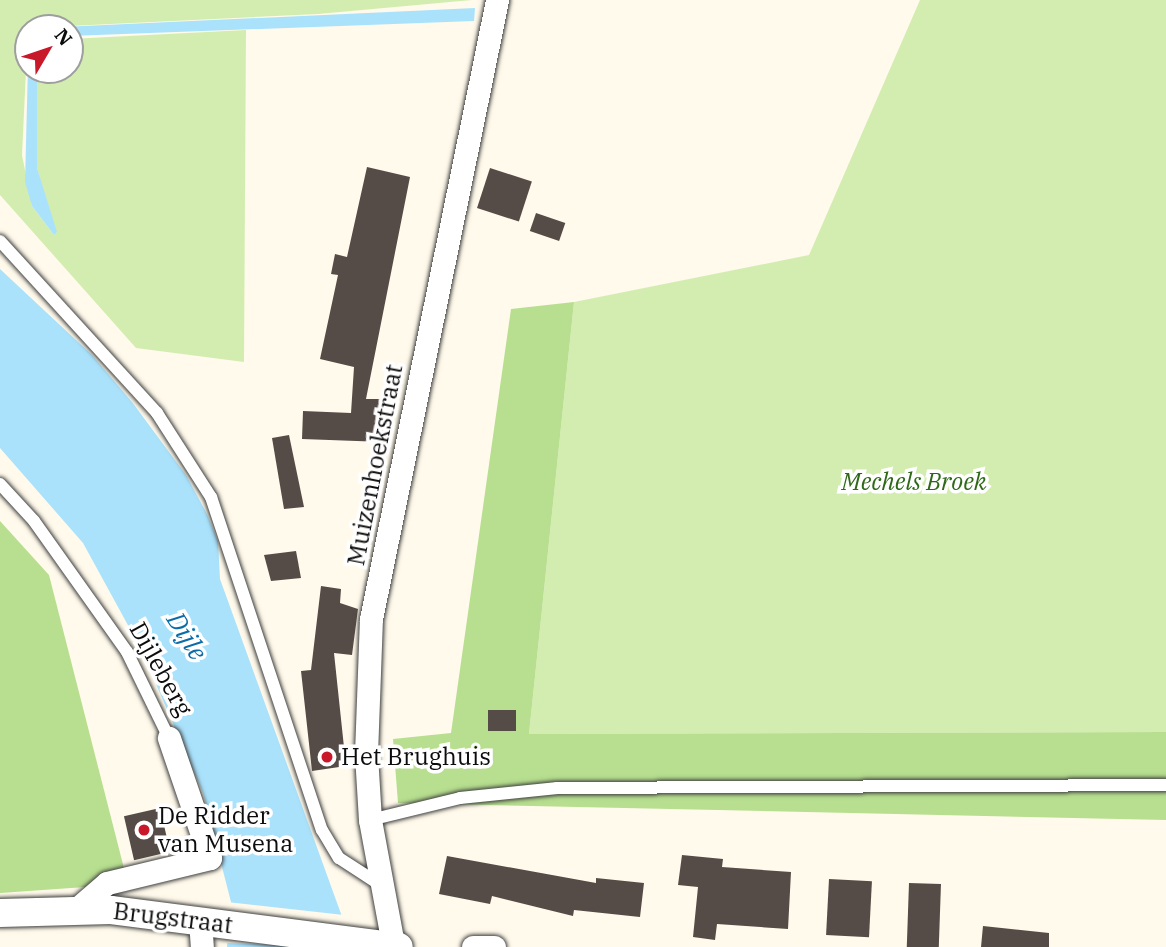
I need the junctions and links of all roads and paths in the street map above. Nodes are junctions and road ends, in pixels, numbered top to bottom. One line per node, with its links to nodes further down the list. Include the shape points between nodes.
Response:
1 (497, 0): 6 (street, Muizenhoekstraat, via 371,619)
2 (0, 241): 8 (lane, via 158,413 211,497 322,830 338,858)
3 (0, 484): 4 (lane, Dijleberg, via 34,521 127,652)
4 (169, 738): 7 (street, Dijleberg, via 210,858)
5 (1166, 785): 6 (lane, via 556,788 460,798)
6 (370, 820): 8 (street, Muizenhoekstraat)
7 (201, 863): 9 (street, Brugstraat, via 107,883)
8 (379, 884): 12 (street, Muizenhoekstraat)
9 (78, 908): 10 (street, Brugstraat); 11 (street, Brugstraat)
10 (0, 913)
11 (204, 930): 12 (street, Brugstraat)
12 (386, 943)
13 (473, 947): 14 (street)
14 (494, 947)

